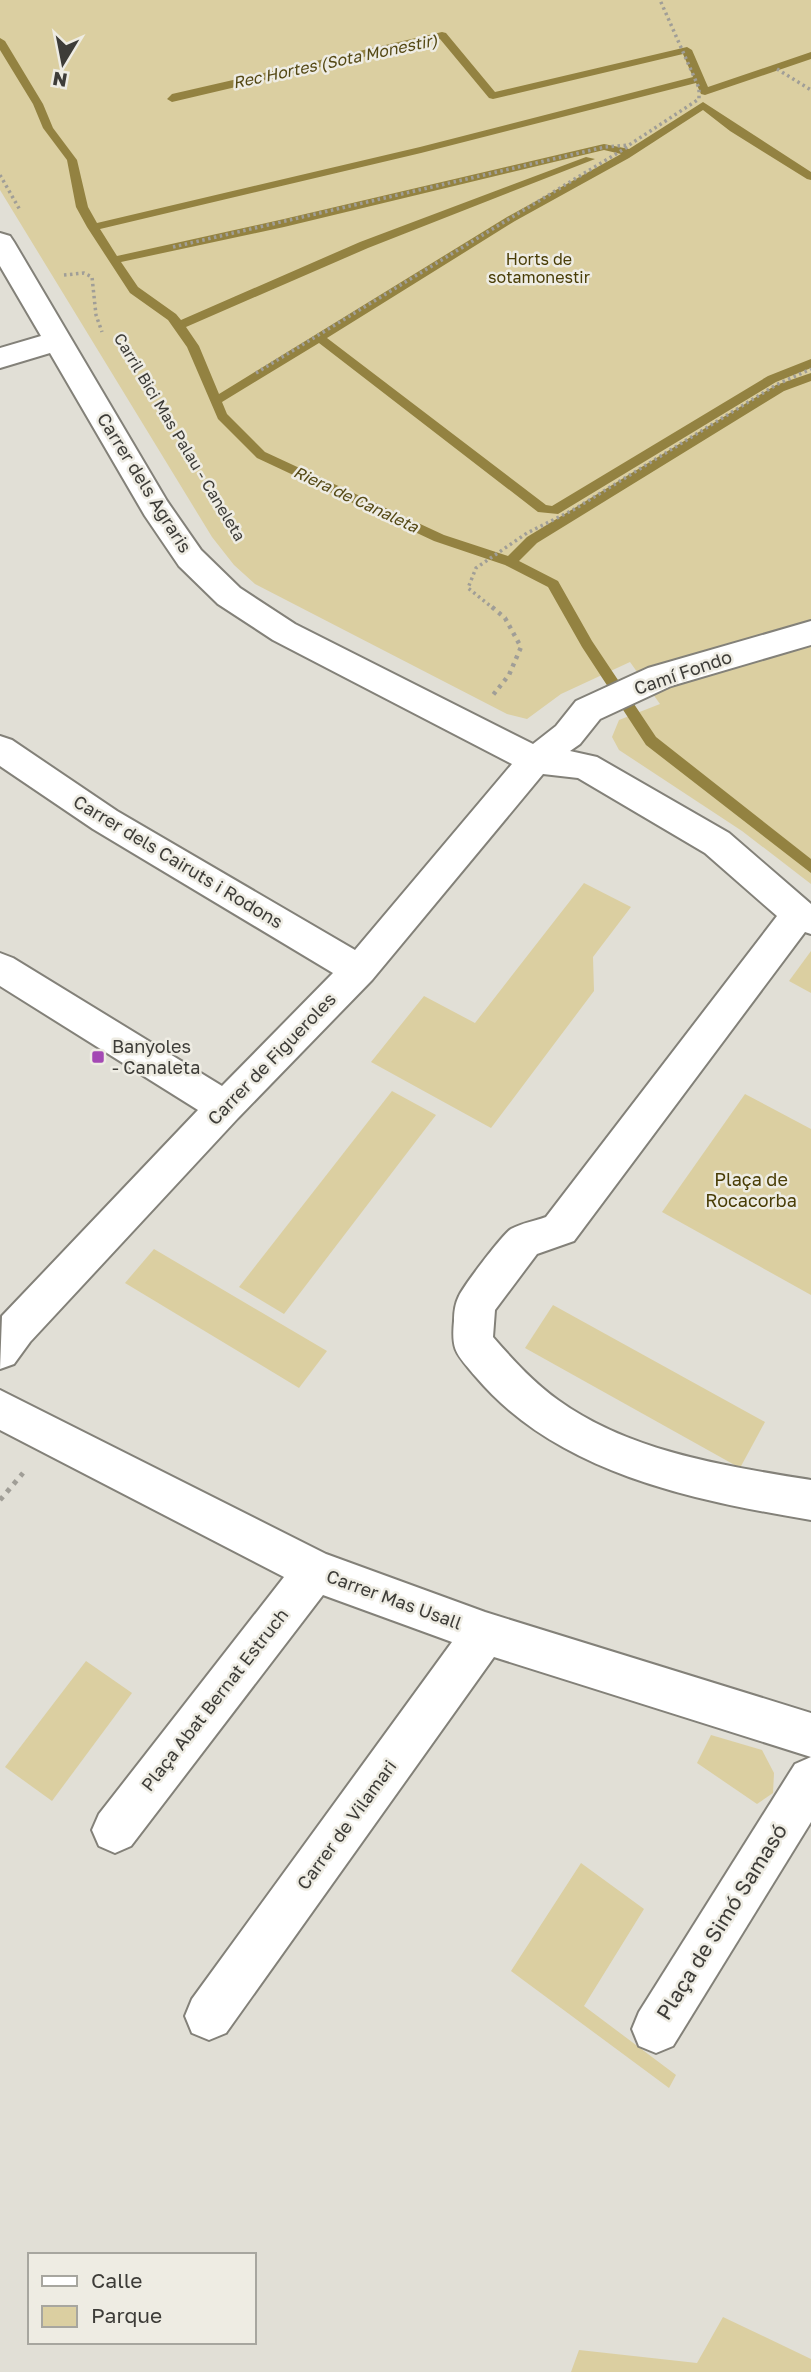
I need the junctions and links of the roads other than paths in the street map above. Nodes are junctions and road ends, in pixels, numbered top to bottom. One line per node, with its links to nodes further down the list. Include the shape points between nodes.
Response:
1 (0, 242): 2 (street, Carrer dels Agraris)
2 (58, 341): 3 (street); 6 (street, Carrer dels Agraris, via 156,508 190,558 229,596 284,632)
3 (0, 358)
4 (811, 633): 6 (street, Camí Fondo, via 660,677 588,710 568,735)
5 (0, 749): 9 (street, Carrer dels Cairuts i Rodons, via 105,820)
6 (535, 761): 7 (street, via 585,766 717,843); 9 (street, Carrer de Figueroles)
7 (805, 917): 13 (street, via 560,1229 523,1242 475,1304 472,1343 516,1391 572,1431 640,1462 752,1491)
8 (0, 968): 10 (street)
9 (359, 970): 10 (street, Carrer de Figueroles)
10 (225, 1107): 11 (street, Carrer de Figueroles)
11 (0, 1351)
12 (0, 1409): 14 (street, Carrer Mas Usall)
13 (811, 1500)
14 (315, 1571): 15 (street, Carrer Mas Usall); 18 (street, Plaça Abat Bernat Estruch)
15 (485, 1633): 16 (street, Carrer Mas Usall); 19 (street, Carrer de Vilamari)
16 (811, 1735)
17 (811, 1780): 20 (street, Plaça de Simó Samasó)
18 (115, 1830)
19 (209, 2017)
20 (656, 2029)

